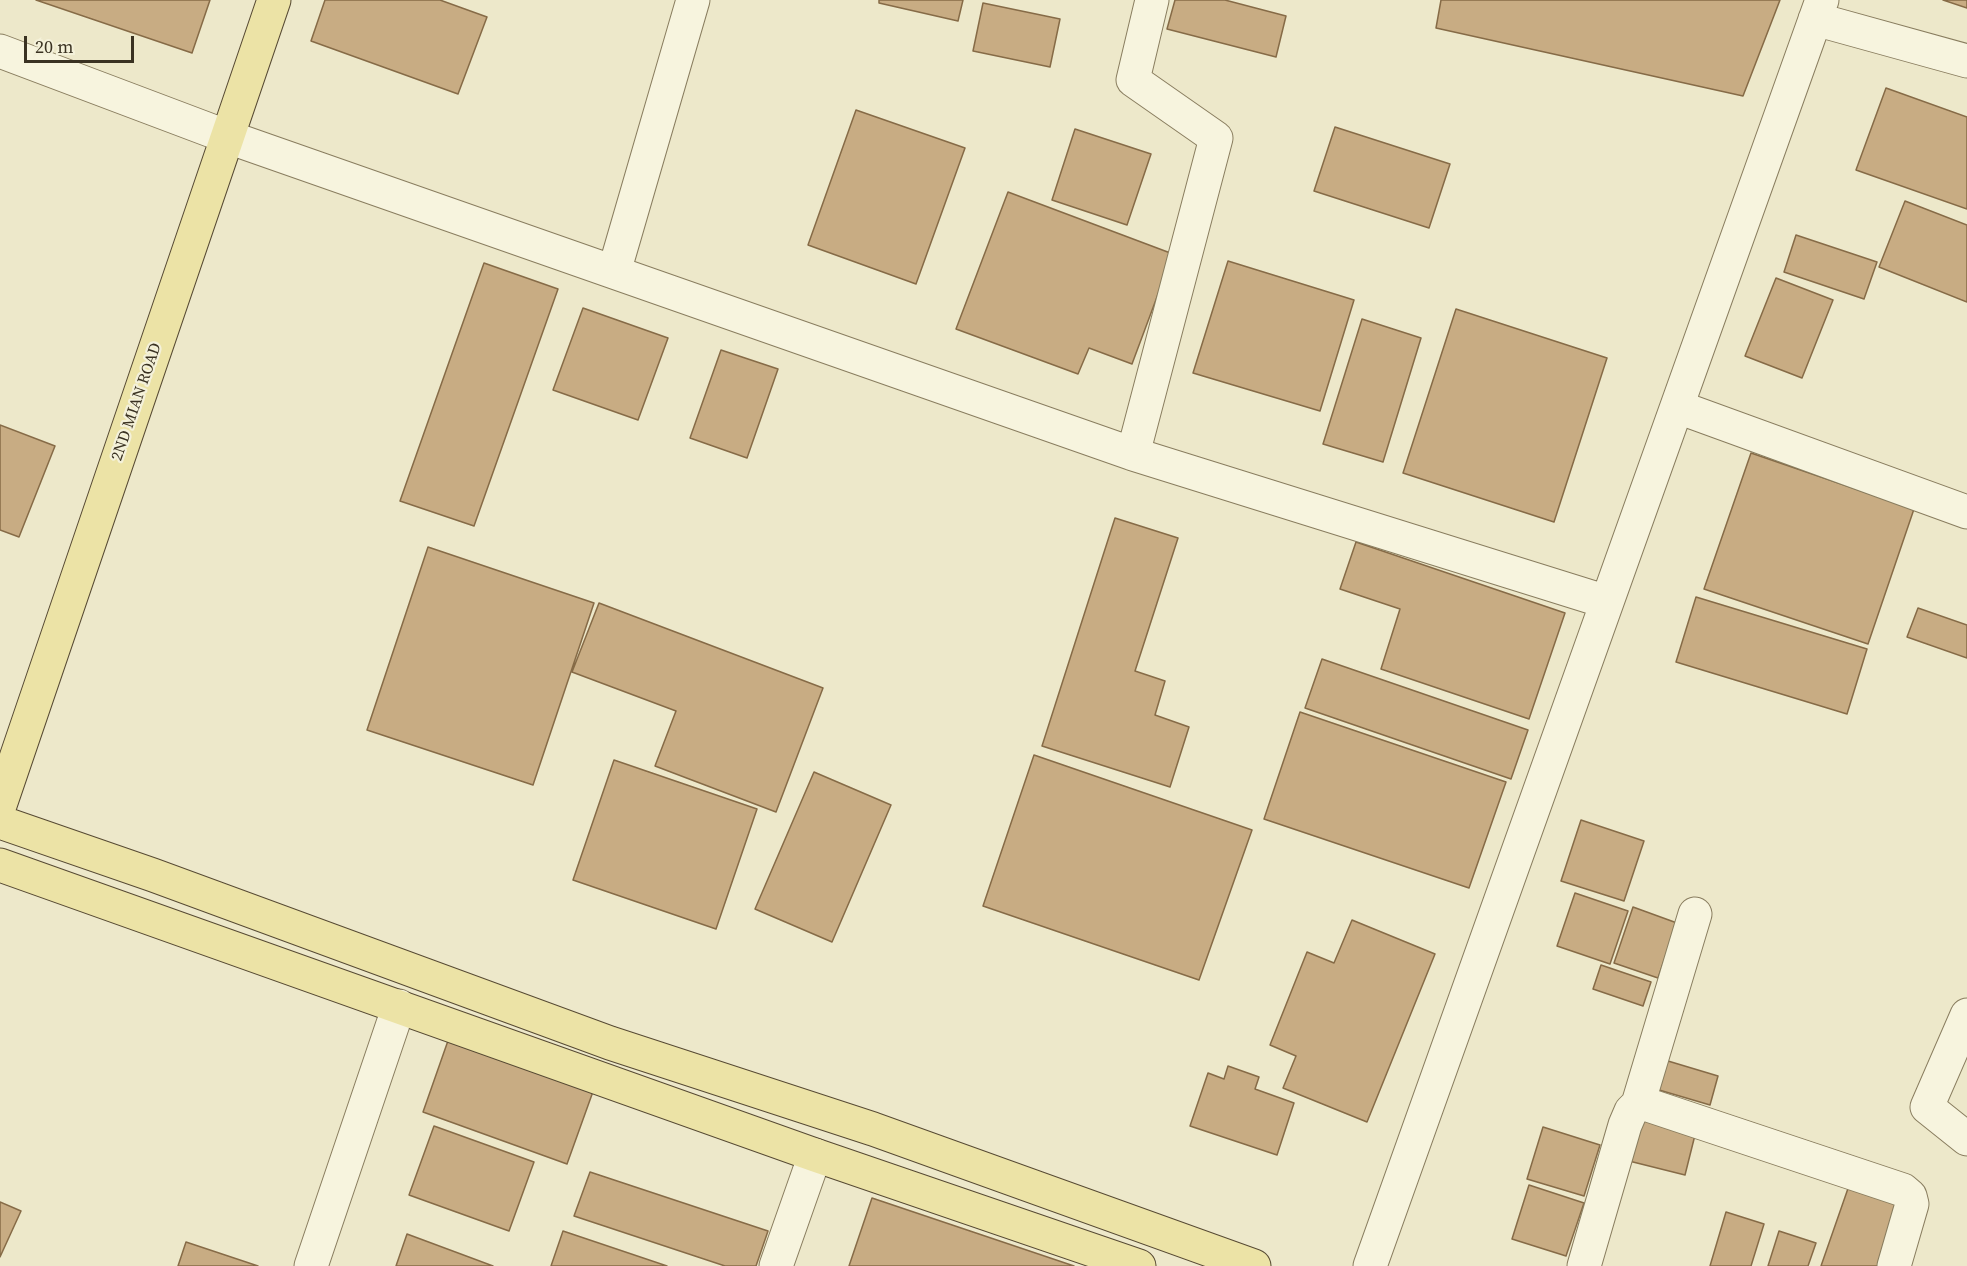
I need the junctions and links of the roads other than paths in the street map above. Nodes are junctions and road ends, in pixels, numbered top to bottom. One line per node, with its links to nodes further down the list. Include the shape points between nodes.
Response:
1 (274, 0): 7 (main road, 2ND MIAN ROAD)
2 (693, 0): 8 (street)
3 (1152, 0): 10 (street, via 1133,80 1216,138)
4 (1819, 10): 6 (street); 9 (street)
5 (0, 51): 7 (street)
6 (1967, 61)
7 (228, 137): 8 (street); 13 (main road, 2ND MIAN ROAD)
8 (614, 272): 10 (street)
9 (1678, 407): 11 (street); 12 (street)
10 (1133, 454): 12 (street)
11 (1967, 512)
12 (1607, 603): 26 (street)
13 (0, 805)
14 (0, 822): 25 (main road, via 153,874 609,1043 873,1129)
15 (0, 865): 17 (main road)
16 (1695, 914): 19 (street)
17 (399, 1006): 21 (main road); 22 (street)
18 (1967, 1015): 20 (street, via 1927,1107)
19 (1638, 1104): 27 (street, via 1625,1125); 28 (street, via 1903,1190 1912,1204)
20 (1967, 1139)
21 (815, 1155): 23 (street); 24 (main road)
22 (310, 1266)
23 (776, 1266)
24 (1139, 1266)
25 (1254, 1266)
26 (1371, 1266)
27 (1584, 1266)
28 (1894, 1266)

